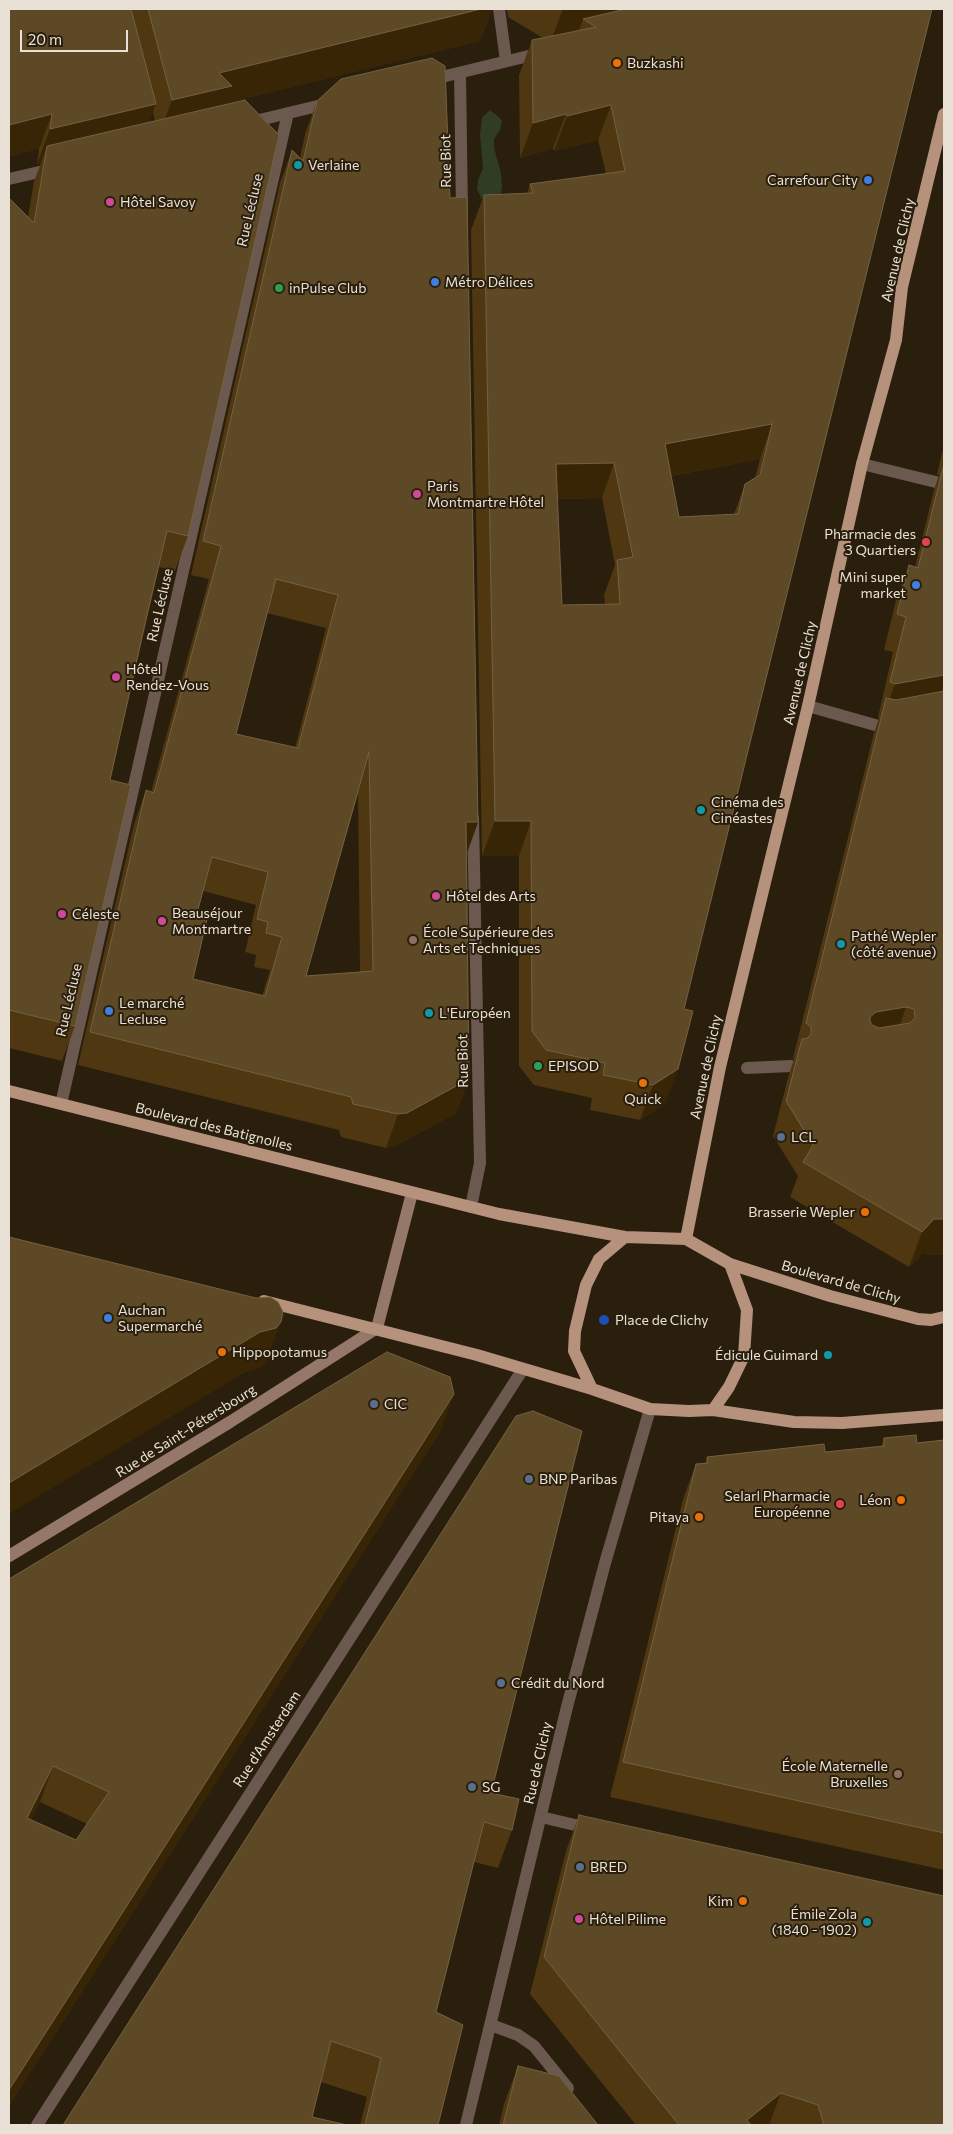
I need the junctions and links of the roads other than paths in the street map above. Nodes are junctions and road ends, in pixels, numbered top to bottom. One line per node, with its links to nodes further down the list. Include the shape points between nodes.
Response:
1 (499, 9): 3 (street)
2 (550, 50): 3 (street)
3 (506, 61): 4 (street)
4 (460, 73): 5 (street); 12 (street, Rue Biot)
5 (412, 84)
6 (346, 99): 7 (street)
7 (288, 113): 9 (street); 21 (street, Rue Lécluse)
8 (944, 114): 13 (main road, Avenue de Clichy, via 902,287 896,340)
9 (235, 125)
10 (68, 165): 11 (street)
11 (9, 179)
12 (462, 222)
13 (862, 464): 14 (street); 15 (main road, Avenue de Clichy)
14 (944, 484)
15 (808, 706): 16 (street, via 882,727); 25 (main road, Avenue de Clichy, via 720,1067)
16 (909, 722)
17 (473, 808): 23 (street, Rue Biot, via 480,1163)
18 (791, 1066): 19 (street)
19 (748, 1068)
20 (9, 1091): 21 (main road, Boulevard des Batignolles)
21 (61, 1104): 22 (main road, Boulevard des Batignolles)
22 (412, 1193): 23 (main road); 29 (main road)
23 (471, 1207): 24 (main road)
24 (625, 1237): 25 (main road); 31 (main road, via 599,1259 586,1285 575,1331 574,1351)
25 (686, 1239): 26 (main road)
26 (730, 1264): 28 (main road, Boulevard de Clichy, via 830,1296 918,1319); 33 (main road, via 748,1310 744,1356)
27 (248, 1297): 29 (main road)
28 (944, 1317)
29 (377, 1328): 30 (main road); 35 (main road, Rue de Saint-Pétersbourg)
30 (523, 1370): 31 (main road); 40 (street, Rue d'Amsterdam)
31 (592, 1389): 32 (main road)
32 (650, 1409): 33 (main road); 36 (street, Rue de Clichy, via 569,1697)
33 (713, 1410): 34 (main road, via 794,1422 842,1423)
34 (944, 1415)
35 (9, 1556)
36 (541, 1817): 37 (street); 38 (street, Rue de Clichy)
37 (607, 1832)
38 (490, 2025): 39 (street, via 518,2035 534,2046); 41 (street, Rue de Clichy)
39 (574, 2096)
40 (36, 2125)
41 (466, 2125)

